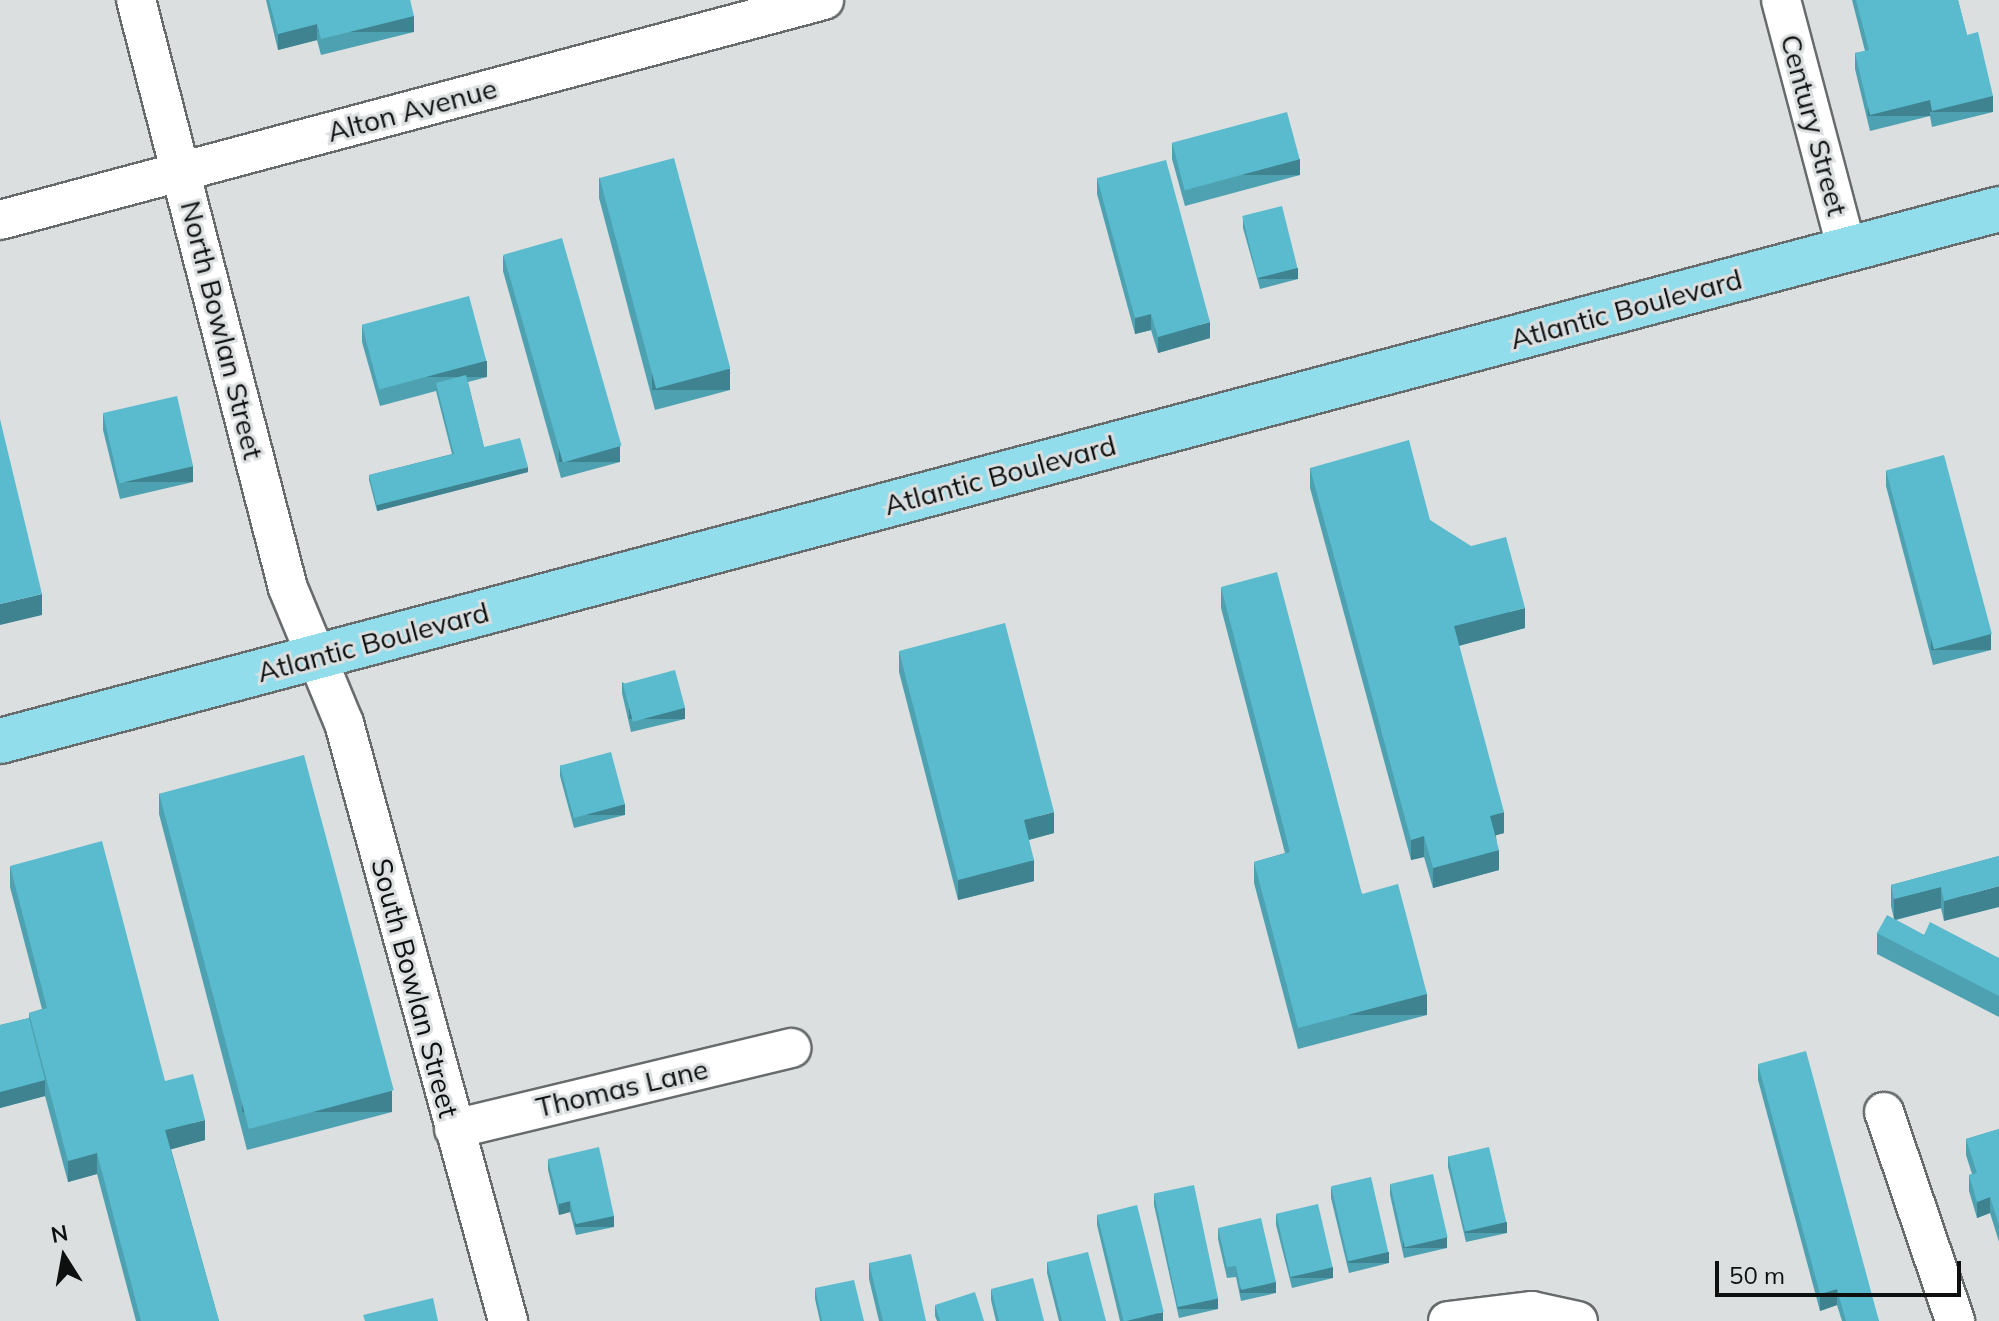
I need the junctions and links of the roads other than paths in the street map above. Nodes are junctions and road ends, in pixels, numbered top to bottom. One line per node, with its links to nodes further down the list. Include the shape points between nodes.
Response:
1 (136, 0): 4 (street, North Bowlan Street)
2 (824, 0): 4 (street, Alton Avenue)
3 (1781, 0): 7 (street, Century Street)
4 (182, 171): 6 (street, Alton Avenue); 8 (street, North Bowlan Street, via 288,588)
5 (1999, 209): 7 (main road, Atlantic Boulevard)
6 (0, 220)
7 (1847, 250): 8 (main road, Atlantic Boulevard)
8 (317, 657): 9 (main road, Atlantic Boulevard); 12 (street, South Bowlan Street, via 344,723)
9 (0, 741)
10 (791, 1048): 12 (street, Thomas Lane)
11 (1884, 1112): 16 (street)
12 (454, 1129): 13 (street, South Bowlan Street)
13 (508, 1321)
14 (1448, 1321): 15 (street, via 1532,1311)
15 (1578, 1321)
16 (1955, 1321)

